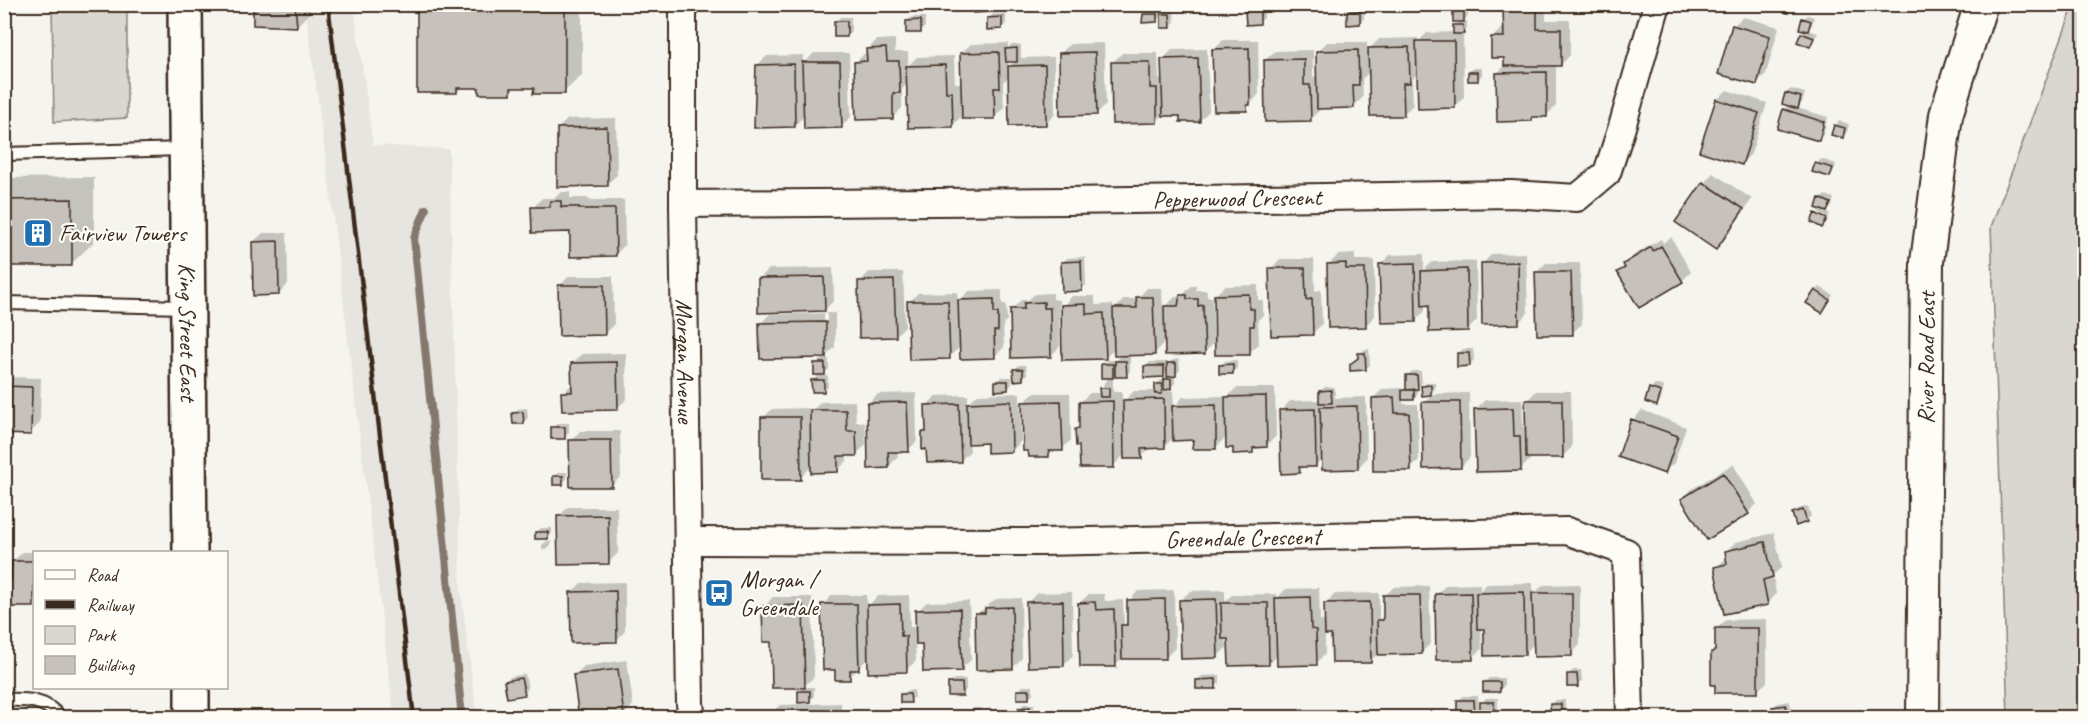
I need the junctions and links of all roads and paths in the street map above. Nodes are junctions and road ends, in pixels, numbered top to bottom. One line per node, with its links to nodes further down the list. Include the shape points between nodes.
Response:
1 (185, 4): 5 (main road, King Street East)
2 (682, 4): 7 (street, Morgan Avenue)
3 (1657, 4): 7 (street, Pepperwood Crescent, via 1607,173 1577,198 1511,194)
4 (1981, 4): 18 (street, River Road East, via 1946,115 1927,262)
5 (186, 149): 6 (lane); 9 (main road, King Street East)
6 (4, 154)
7 (682, 204): 10 (street, Morgan Avenue)
8 (4, 303): 9 (lane)
9 (188, 307): 11 (main road, King Street East)
10 (689, 541): 16 (street, Morgan Avenue); 17 (street, Greendale Crescent, via 1041,542 1567,531 1626,552)
11 (190, 551)
12 (192, 689): 15 (main road)
13 (4, 700): 14 (lane, via 35,701)
14 (60, 717)
15 (192, 717)
16 (692, 717)
17 (1630, 717)
18 (1923, 717)

